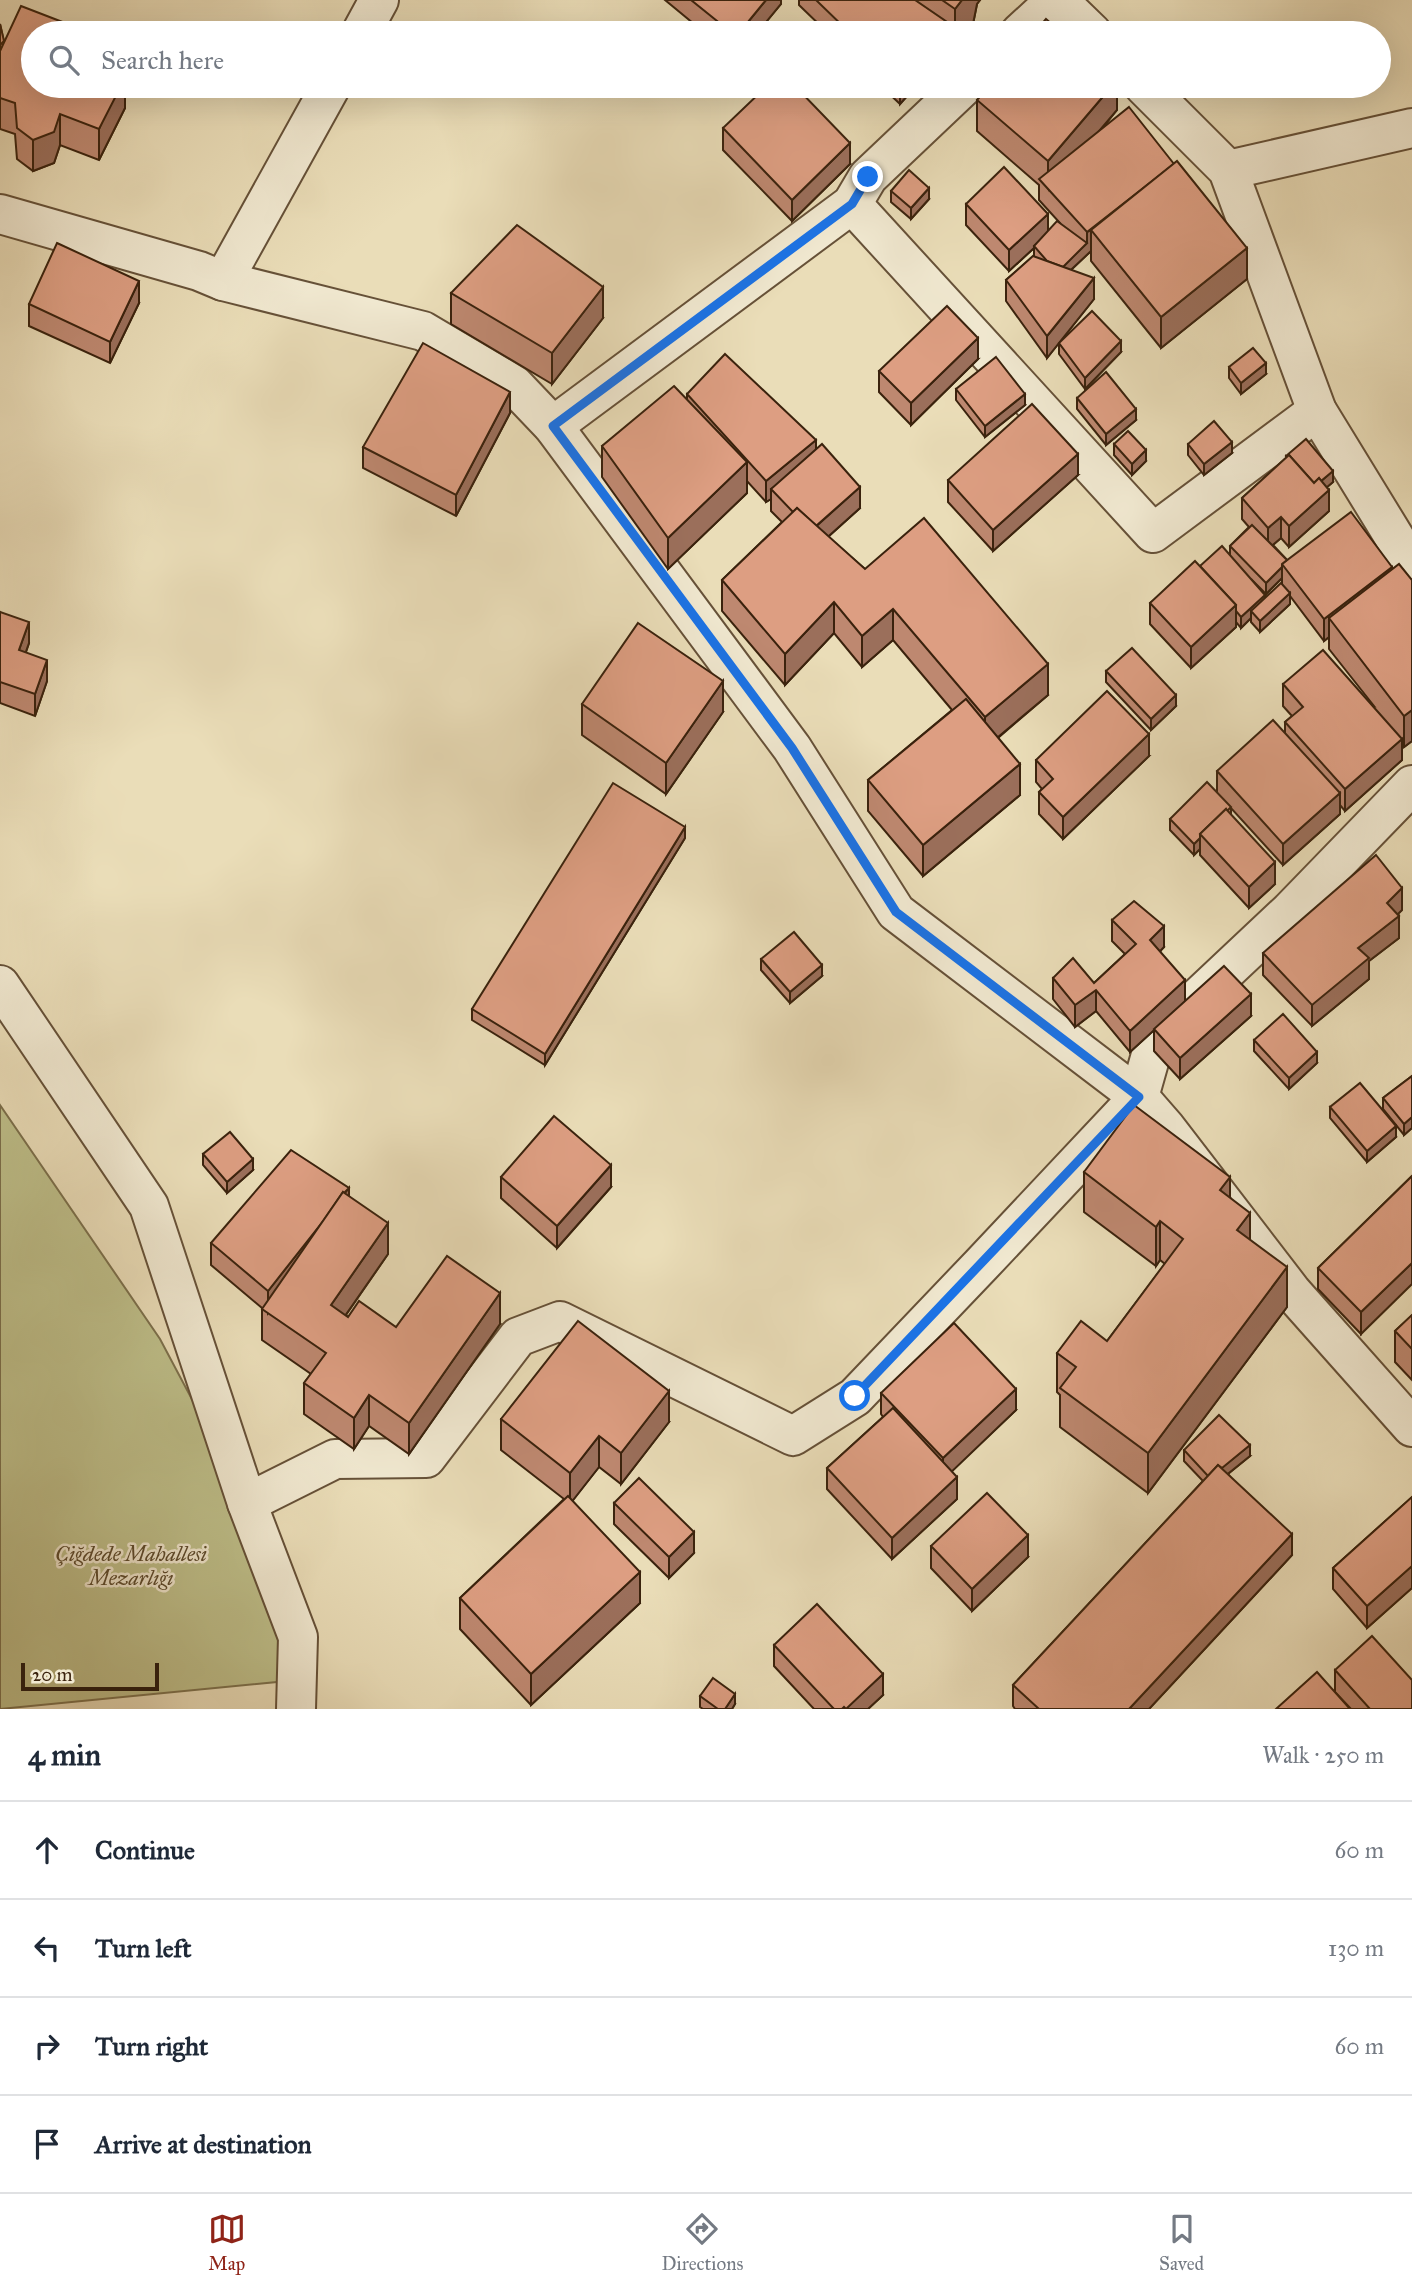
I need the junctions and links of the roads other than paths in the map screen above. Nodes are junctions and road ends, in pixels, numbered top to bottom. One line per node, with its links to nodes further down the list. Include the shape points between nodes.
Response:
1 (379, 0): 3 (street)
2 (1057, 0): 4 (street); 5 (street)
3 (368, 21)
4 (1033, 21)
5 (1079, 21)
6 (324, 98): 13 (street)
7 (951, 98): 11 (street, via 868,177)
8 (1156, 98): 10 (street)
9 (1412, 128): 10 (street)
10 (1228, 170): 14 (street)
11 (852, 204): 14 (street, via 1153,533); 15 (street)
12 (0, 214): 13 (street)
13 (223, 281): 15 (street, via 424,331 514,385)
14 (1317, 411): 16 (street)
15 (553, 426): 19 (street, via 792,748 896,912)
16 (1412, 566)
17 (1412, 785): 19 (street, via 1290,911 1156,1037)
18 (0, 985): 21 (street, via 149,1206)
19 (1139, 1097): 20 (street, via 1292,1292); 21 (street, via 855,1396 793,1436 560,1321 518,1336 426,1458 335,1459)
20 (1412, 1427)
21 (247, 1503): 22 (street, via 298,1637)
22 (296, 1709)

